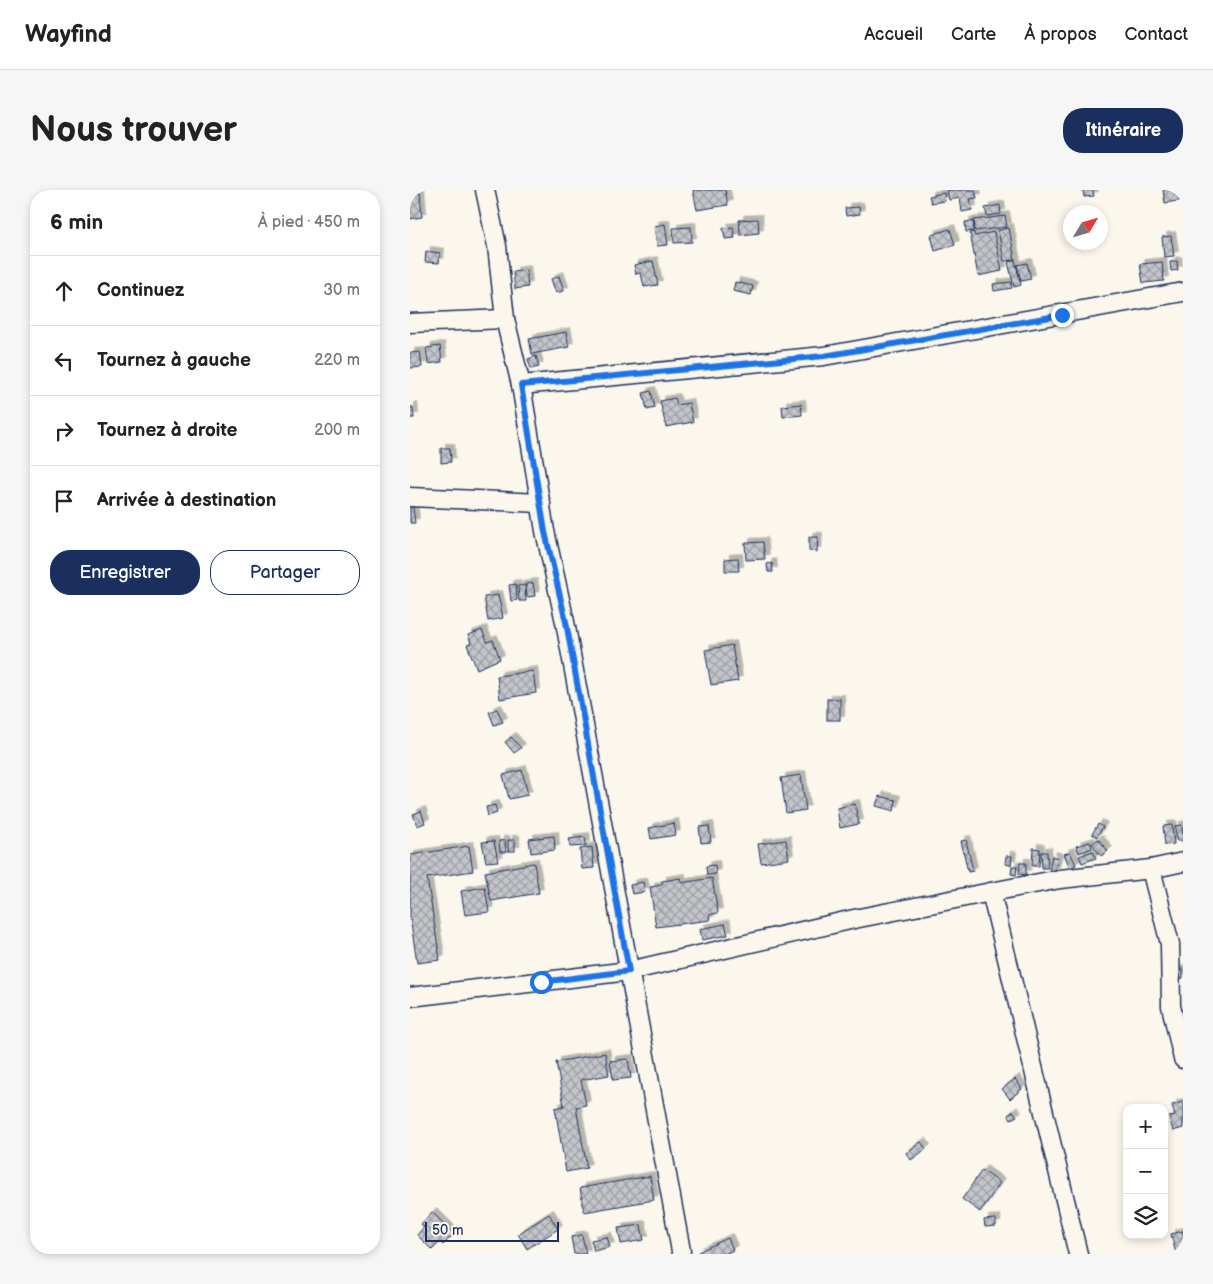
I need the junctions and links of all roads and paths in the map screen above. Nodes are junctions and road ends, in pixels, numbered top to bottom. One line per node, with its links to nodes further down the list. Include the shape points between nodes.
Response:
1 (485, 190): 3 (street, via 497,246)
2 (1183, 292): 5 (street, via 824,356)
3 (505, 319): 4 (street); 5 (street)
4 (410, 322)
5 (521, 385): 7 (street)
6 (410, 497): 7 (street)
7 (541, 503): 11 (street, via 566,622)
8 (1183, 862): 9 (street)
9 (1151, 869): 10 (street, via 1060,879); 13 (street, via 1170,944 1171,1006)
10 (991, 892): 11 (street, via 845,921); 15 (street)
11 (629, 971): 12 (street); 14 (street)
12 (410, 997)
13 (1183, 1059)
14 (681, 1251)
15 (1078, 1254)

